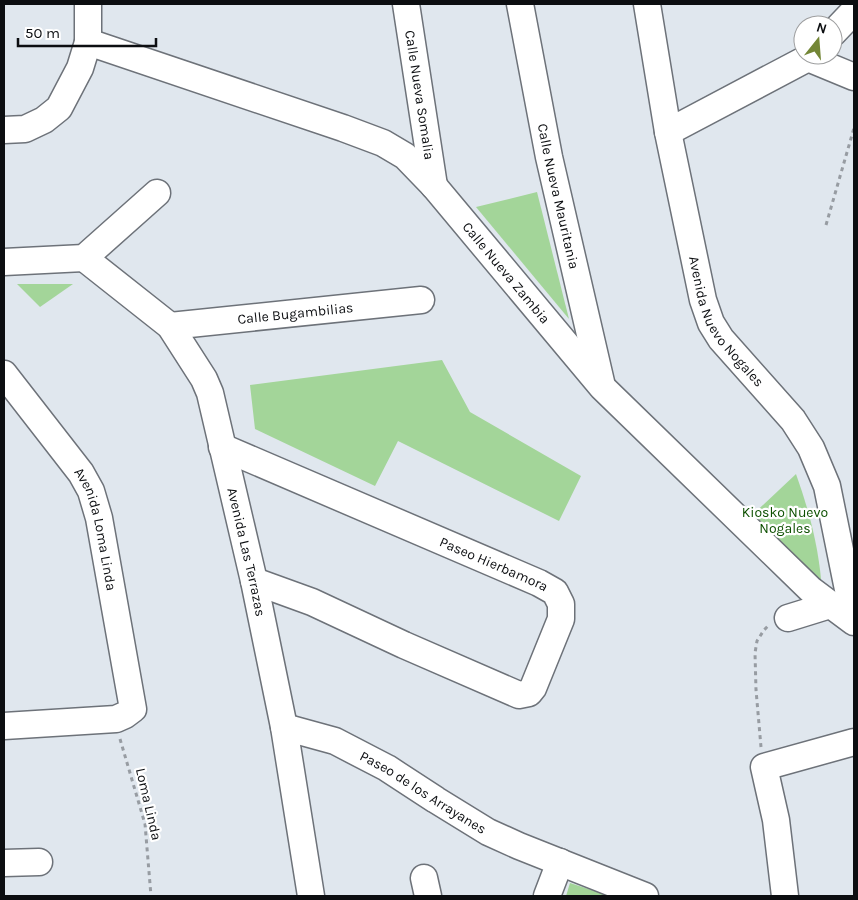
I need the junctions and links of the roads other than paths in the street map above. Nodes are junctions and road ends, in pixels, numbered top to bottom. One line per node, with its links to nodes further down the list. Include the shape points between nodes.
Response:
1 (88, 4): 7 (street)
2 (406, 4): 13 (street, Calle Nueva Somalia)
3 (520, 4): 20 (street, Calle Nueva Mauritania, via 549,157)
4 (655, 6): 12 (street, Avenida Nuevo Nogales)
5 (854, 11): 6 (street)
6 (843, 23)
7 (88, 42): 11 (street, via 80,68 59,108 44,120 25,128); 13 (street, Calle Nueva Zambia, via 383,143 405,156)
8 (795, 65): 12 (street)
9 (828, 65): 10 (street)
10 (854, 77)
11 (4, 130)
12 (668, 132): 25 (street, Avenida Nuevo Nogales, via 702,300 711,323 725,344 792,420 811,448 826,486)
13 (434, 186): 20 (street, Calle Nueva Zambia)
14 (156, 193): 15 (street)
15 (84, 258): 16 (street); 18 (street, Avenida Las Terrazas)
16 (4, 262)
17 (422, 300): 18 (street, Calle Bugambilias)
18 (170, 326): 21 (street, Avenida Las Terrazas, via 204,379)
19 (4, 374): 26 (street, Avenida Loma Linda, via 68,454 91,492 99,518 125,714)
20 (602, 387): 23 (street, Calle Nueva Zambia)
21 (222, 447): 22 (street, Avenida Las Terrazas); 22 (street, Paseo Hierbamora, via 539,583 555,592 561,604 561,619 533,688 519,696 312,602)
22 (254, 581): 27 (street, Avenida Las Terrazas)
23 (830, 606): 24 (street); 25 (street, Calle Nueva Zambia)
24 (788, 618)
25 (854, 621)
26 (4, 726)
27 (284, 727): 31 (street, Paseo de los Arrayanes, via 335,741 387,768 488,832); 32 (street, Avenida Las Terrazas)
28 (854, 742): 35 (street, via 764,767 776,820)
29 (4, 862): 30 (street)
30 (38, 862)
31 (560, 862): 33 (street); 34 (street, Paseo de los Arrayanes)
32 (311, 896)
33 (547, 896)
34 (645, 896)
35 (786, 896)

